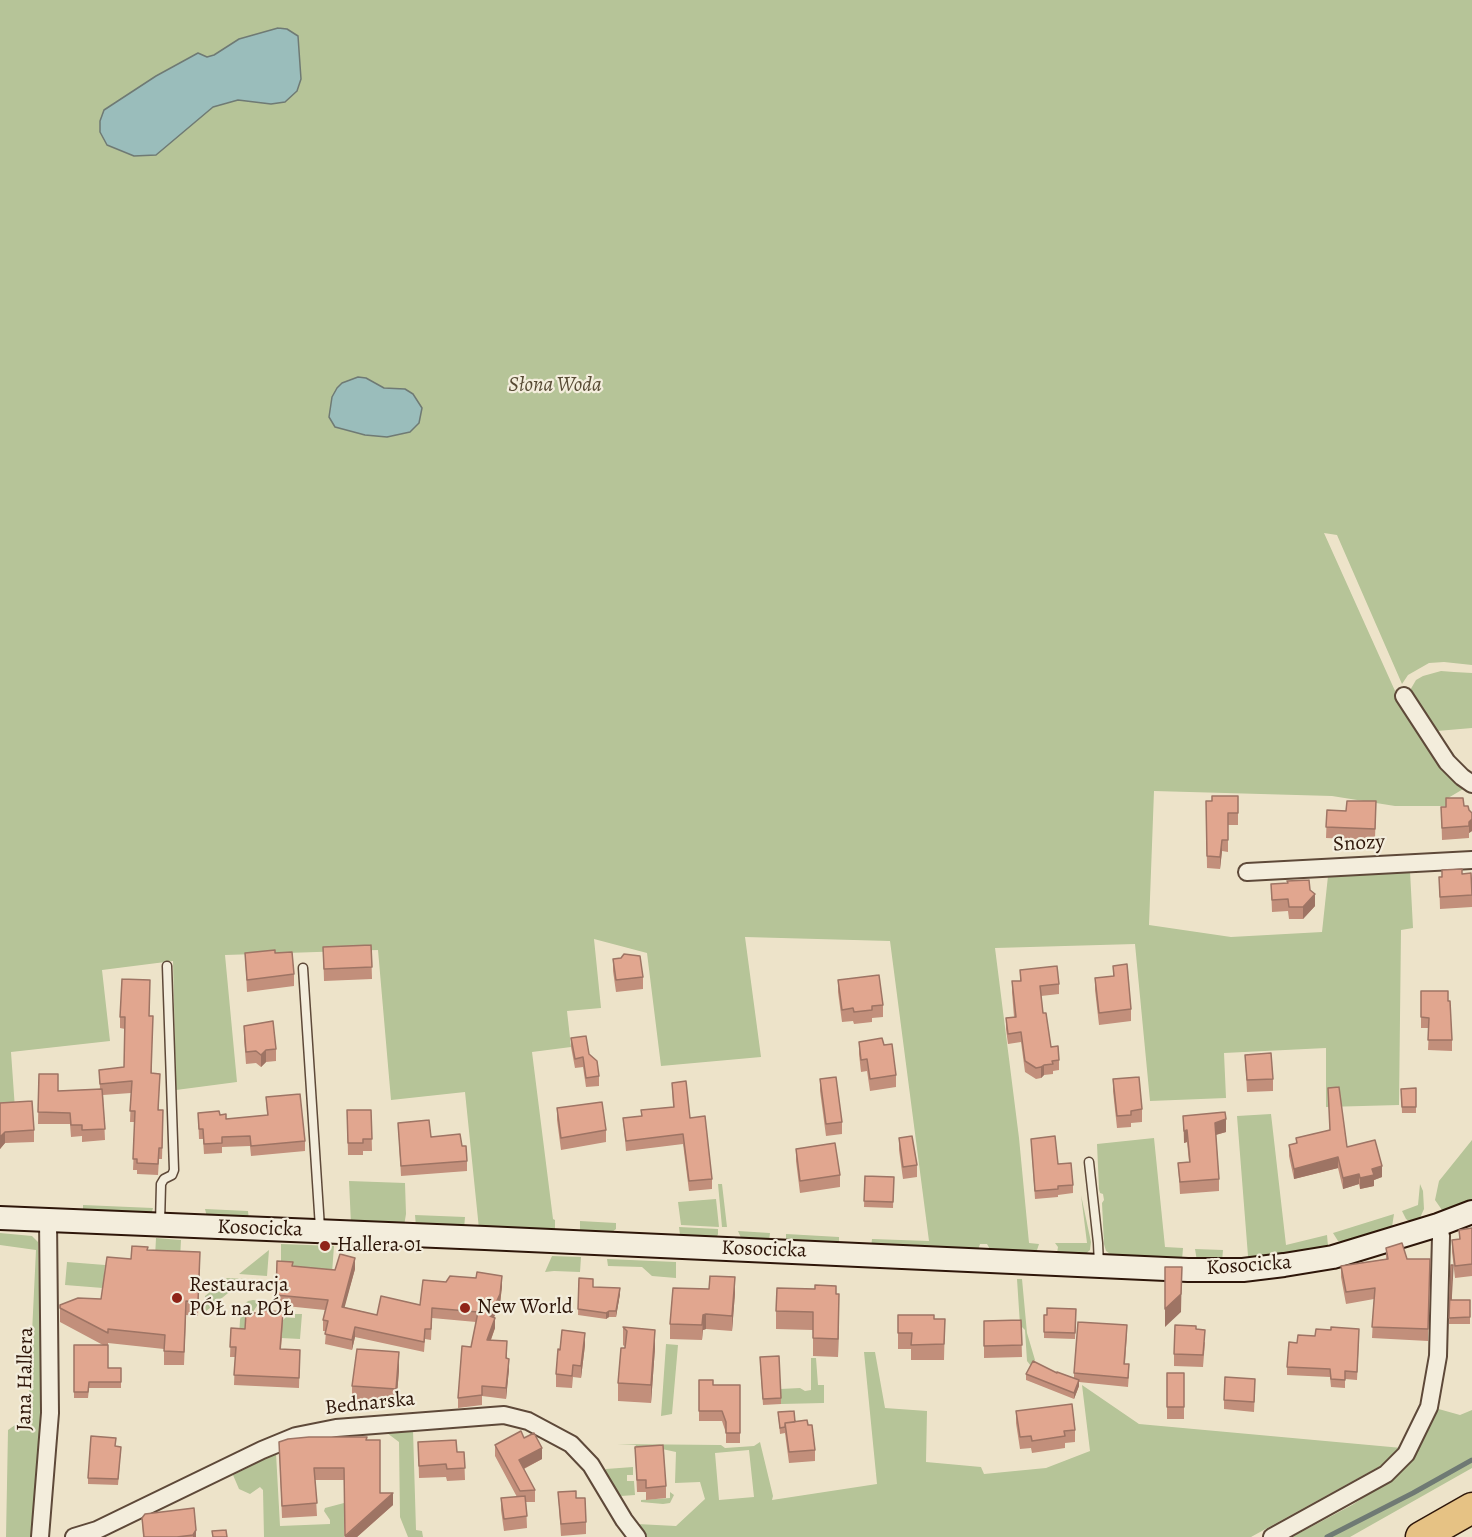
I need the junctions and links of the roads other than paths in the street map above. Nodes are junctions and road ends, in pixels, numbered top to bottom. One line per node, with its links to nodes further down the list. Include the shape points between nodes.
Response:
1 (1404, 696): 2 (street, via 1447,762)
2 (1472, 784)
3 (1472, 860): 4 (street, Snozy)
4 (1247, 872)
5 (167, 966): 11 (lane, via 174,1170 161,1184)
6 (303, 969): 13 (lane)
7 (1089, 1162): 14 (lane)
8 (1472, 1212): 12 (street, Kosocicka)
9 (0, 1218): 10 (street, Kosocicka)
10 (48, 1220): 11 (street, Kosocicka); 16 (street, Jana Hallera, via 50,1413)
11 (160, 1224): 13 (street, Kosocicka)
12 (1438, 1225): 14 (street, Kosocicka, via 1333,1257 1243,1270); 20 (street, via 1438,1356 1429,1407 1406,1454 1386,1474)
13 (320, 1232): 14 (street, Kosocicka)
14 (1098, 1265)
15 (1472, 1508): 21 (highway)
16 (40, 1537): 17 (street)
17 (49, 1537)
18 (74, 1537): 19 (street, Bednarska, via 97,1530 296,1436 338,1428 504,1415 528,1421 571,1444 591,1465)
19 (637, 1537)
20 (1272, 1537)
21 (1421, 1537)

